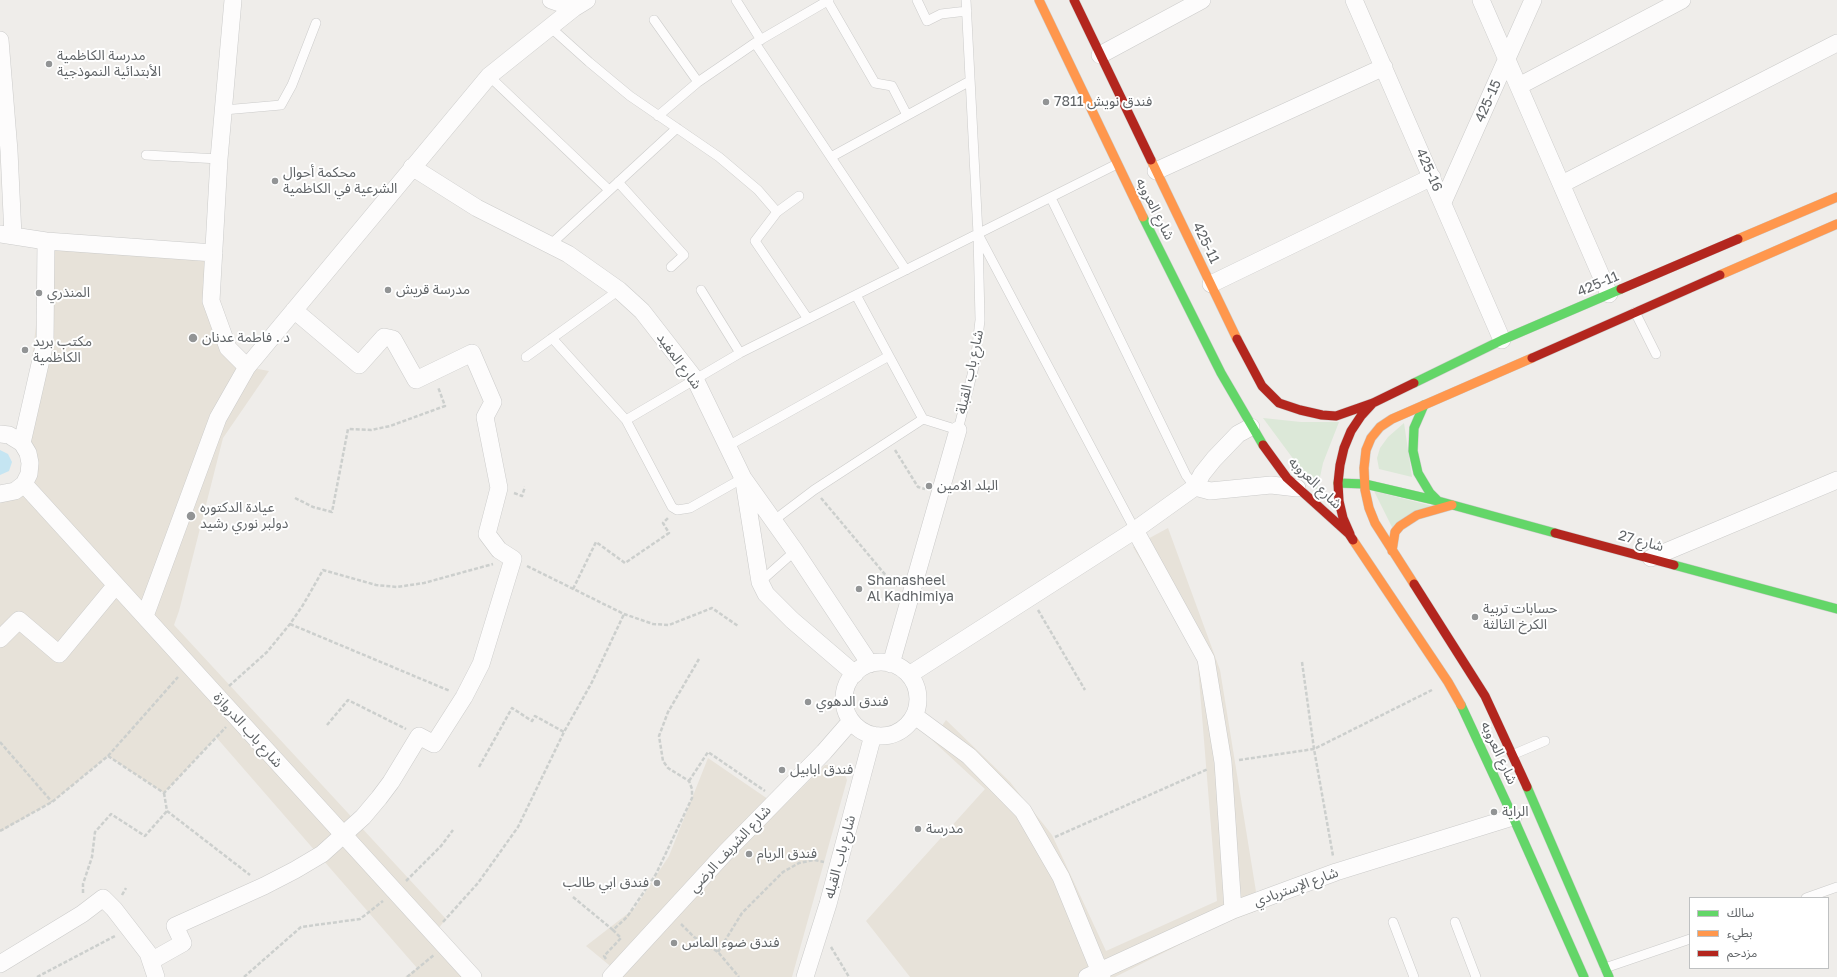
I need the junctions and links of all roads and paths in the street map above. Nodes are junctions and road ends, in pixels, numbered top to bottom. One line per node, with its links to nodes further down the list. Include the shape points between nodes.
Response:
1 (233, 0): 30 (street)
2 (551, 0): 14 (street)
3 (736, 0): 21 (lane)
4 (828, 0): 21 (lane); 31 (lane, via 875,83 892,86)
5 (917, 0): 16 (lane, via 928,21 941,14)
6 (966, 0): 16 (lane, شارع باب القبلة)
7 (1039, 0): 37 (street, شارع العروبه)
8 (1074, 0): 23 (street, 425-11)
9 (1202, 0): 15 (street)
10 (1354, 0): 25 (street, 425-16)
11 (1481, 0): 24 (street)
12 (1534, 0): 24 (street, 425-15)
13 (1682, 0): 29 (street)
14 (580, 4): 19 (street)
15 (1180, 5): 23 (street)
16 (967, 12): 27 (lane, شارع باب القبلة)
17 (654, 20): 28 (lane)
18 (316, 23): 30 (lane, via 292,85 281,105)
19 (550, 27): 26 (street); 32 (lane, via 612,82)
20 (0, 40): 51 (street, via 10,151)
21 (758, 41): 28 (lane); 35 (lane)
22 (1837, 42): 42 (street)
23 (1100, 55): 39 (street, 425-11)
24 (1507, 60): 29 (street); 47 (street, 425-15)
25 (1384, 67): 39 (street); 40 (street, 425-16)
26 (490, 76): 38 (street); 43 (lane)
27 (970, 81): 31 (lane); 50 (lane, شارع باب القبلة)
28 (698, 82): 32 (lane)
29 (1519, 86): 42 (street)
30 (224, 110): 36 (street)
31 (907, 115): 35 (lane)
32 (658, 116): 33 (lane)
33 (677, 128): 41 (lane); 48 (lane, via 738,173 758,190)
34 (146, 155): 36 (lane)
35 (831, 157): 56 (lane)
36 (219, 159): 54 (street)
37 (1117, 164): 46 (lane); 78 (street, شارع العروبه, via 1221,373)
38 (412, 167): 53 (street, شارع المفيد, via 477,208); 62 (street)
39 (1156, 171): 57 (street, 425-11)
40 (1432, 177): 47 (street, 425-16); 57 (street)
41 (618, 182): 43 (lane); 55 (lane, via 684,255)
42 (1562, 184): 60 (street)
43 (609, 190): 53 (lane)
44 (799, 196): 48 (lane)
45 (1837, 197): 60 (street, 425-11)
46 (1051, 198): 50 (lane); 89 (lane, via 1186,475)
47 (1443, 202): 66 (street, 425-16)
48 (777, 212): 64 (lane, via 755,240)
49 (1837, 224): 63 (street)
50 (978, 234): 56 (lane); 79 (lane, شارع باب القبلة, via 979,340); 101 (lane)
51 (6, 235): 52 (street)
52 (46, 241): 54 (street); 82 (street, via 45,342)
53 (550, 245): 58 (street, شارع المفيد, via 568,254)
54 (214, 253): 71 (street, via 211,301 228,348)
55 (671, 267)
56 (906, 270): 61 (lane)
57 (1210, 284): 74 (street, 425-11, via 1262,386 1279,402 1300,410 1336,416)
58 (618, 290): 65 (lane); 73 (street, شارع المفيد, via 642,312)
59 (701, 290): 67 (lane)
60 (1609, 294): 66 (street, 425-11)
61 (856, 295): 64 (lane); 69 (lane)
62 (294, 310): 71 (street); 72 (street, via 359,365 384,338 393,339 416,380)
63 (1636, 312): 68 (lane); 75 (street)
64 (808, 320): 67 (lane)
65 (552, 338): 70 (lane); 77 (lane)
66 (1502, 340): 74 (street, 425-11)
67 (740, 353): 73 (lane)
68 (1656, 354)
69 (889, 356): 76 (lane); 83 (lane)
70 (526, 357)
71 (247, 367): 117 (street, via 218,418)
72 (432, 372): 94 (path, via 445,406 390,426 371,430 348,429 332,512 313,507); 109 (street, via 472,353 493,402 485,417 499,488 487,534 499,550)
73 (694, 379): 77 (lane); 83 (street, شارع المفيد)
74 (1373, 403): 86 (street, 425-11, via 1351,432 1344,448)
75 (1424, 405): 88 (street, شارع العروبه, via 1392,419 1380,427 1371,438 1366,450); 95 (street, via 1414,428 1413,451 1418,473)
76 (923, 419): 79 (lane); 81 (lane)
77 (626, 420): 98 (lane, via 668,502)
78 (1251, 427): 89 (street, via 1238,434 1214,459); 90 (street, شارع العروبه, via 1273,460)
79 (958, 430): 92 (street, شارع باب القبلة)
80 (0, 434): 82 (street, via 9,435)
81 (890, 441): 91 (lane); 92 (path, via 918,487)
82 (22, 444): 87 (street, via 28,453 30,464)
83 (728, 446): 84 (street, شارع المفيد)
84 (743, 478): 98 (lane, via 690,508); 99 (street, شارع المفيد); 110 (street)
85 (1837, 480): 108 (street)
86 (1338, 483): 88 (street, شارع 27); 103 (street, 425-11, via 1339,501)
87 (24, 484): 93 (street, via 14,491); 111 (street, شارع باب الدروازة)
88 (1365, 484): 95 (street, شارع 27); 97 (street, شارع العروبه)
89 (1195, 487): 90 (street, via 1210,491 1271,485); 101 (street)
90 (1298, 488): 103 (street, شارع العروبه)
91 (814, 490): 99 (lane); 113 (path, via 892,584)
92 (939, 493): 113 (street, شارع باب القبلة)
93 (0, 494)
94 (295, 498)
95 (1438, 501): 96 (street, شارع 27)
96 (1453, 505): 107 (street, via 1417,515 1400,526 1395,532); 108 (street, شارع 27)
97 (1369, 508): 100 (street); 104 (street, شارع العروبه)
98 (677, 510): 112 (path, via 663,523 669,533 625,563 596,542)
99 (773, 521): 106 (street, شارع المفيد)
100 (1366, 523)
101 (1135, 530): 114 (street); 144 (street, via 1206,658)
102 (1365, 533): 103 (street); 104 (street, via 1376,533); 105 (street)
103 (1349, 534): 105 (street, شارع العروبه)
104 (1384, 538): 107 (street, شارع العروبه)
105 (1358, 547): 128 (street, شارع العروبه)
106 (795, 551): 110 (lane); 123 (street, شارع المفيد)
107 (1392, 551): 142 (street, شارع العروبه, via 1485,696)
108 (1651, 558): 115 (street, شارع 27)
109 (513, 559): 112 (path); 118 (path, via 424,583 397,587 376,585 323,570); 131 (street, via 481,664)
110 (760, 582): 126 (street, via 766,594 777,606)
111 (116, 585): 117 (street, شارع باب الدروازة); 120 (street, via 59,654 19,620)
112 (573, 589): 116 (path)
113 (911, 591): 124 (street, شارع باب القبلة)
114 (1031, 597): 127 (street); 129 (path)
115 (1837, 609)
116 (624, 614): 119 (path, via 653,624 669,625 712,608); 136 (path, via 592,682)
117 (145, 616): 125 (street, شارع باب الدروازة)
118 (290, 624): 130 (path, via 262,657); 131 (path)
119 (738, 626)
120 (0, 640)
121 (699, 659): 146 (path, via 668,712 659,736 665,765)
122 (1302, 662): 141 (path)
123 (870, 664): 124 (street); 126 (street)
124 (891, 664): 127 (street)
125 (189, 665): 130 (street, شارع باب الدروازة); 143 (path)
126 (855, 674): 134 (street, via 846,687 844,699)
127 (909, 675): 133 (street, via 918,694)
128 (1448, 682): 141 (path); 151 (street, شارع العروبه, via 1468,718)
129 (1085, 690)
130 (217, 695): 132 (street, شارع باب الدروازة)
131 (464, 697): 138 (street, via 434,744)
132 (235, 716): 147 (path); 154 (street, شارع باب الدروازة)
133 (915, 716): 137 (street, via 897,733); 155 (street, via 969,756 1023,811)
134 (851, 721): 137 (street, via 860,730); 148 (street, شارع الشريف الرضي)
135 (327, 724): 138 (path, via 348,700)
136 (564, 732): 145 (path, via 535,716 532,721 512,708); 171 (path, via 518,827 478,884)
137 (873, 735): 156 (street, شارع باب القبله)
138 (419, 736): 154 (street, via 392,782)
139 (1545, 741): 142 (lane)
140 (0, 742): 149 (path)
141 (1314, 749): 144 (path); 157 (path)
142 (1512, 755): 177 (street, شارع العروبه)
143 (108, 756): 147 (path); 149 (path)
144 (1223, 762): 155 (path); 163 (street)
145 (479, 767)
146 (689, 781): 148 (path, via 708,752); 170 (path, via 692,798 656,874 627,917)
147 (164, 793): 150 (path)
148 (777, 800): 164 (street, شارع الشريف الرضي)
149 (52, 802): 153 (path)
150 (167, 811): 158 (path); 165 (path, via 146,836 111,814 95,832 92,857 84,884)
151 (1513, 817): 157 (street, شارع الإستربادي); 190 (street, شارع العروبه)
152 (453, 830): 160 (path, via 441,846)
153 (0, 832)
154 (344, 835): 158 (street, via 322,854); 160 (street, شارع باب الدروازة)
155 (1042, 843): 179 (street, via 1061,877)
156 (838, 864): 168 (street, شارع باب القبله); 174 (path, via 814,860 799,863 782,872 742,913)
157 (1336, 872): 163 (street, شارع الإستربادي)
158 (264, 886): 176 (street, via 175,926 183,943)
159 (1837, 887): 162 (lane)
160 (395, 891): 171 (street, شارع باب الدروازة); 180 (path, via 360,919 301,927)
161 (573, 897): 170 (path)
162 (1809, 897)
163 (1233, 910): 179 (street, شارع الإستربادي)
164 (670, 913): 174 (path, via 694,937); 178 (street, شارع الشريف الرضي)
165 (82, 914): 169 (street, via 103,898); 175 (street)
166 (1393, 922): 188 (lane)
167 (1455, 922): 189 (lane)
168 (820, 928): 186 (street, شارع باب القبله); 187 (path)
169 (130, 929): 176 (street, via 148,953); 181 (path)
170 (613, 930): 178 (path, via 621,938 604,956)
171 (434, 934): 173 (street, شارع باب الدروازة)
172 (1689, 939): 177 (lane)
173 (445, 946): 183 (path); 184 (street, شارع باب الدروازة)
174 (718, 952): 185 (path)
175 (0, 964)
176 (153, 969)
177 (1607, 973)
178 (613, 975)
179 (1096, 975)
180 (247, 976): 182 (path)
181 (37, 977)
182 (244, 977)
183 (407, 977)
184 (473, 977)
185 (739, 977)
186 (805, 977)
187 (849, 977)
188 (1414, 977)
189 (1476, 977)
190 (1584, 977)

